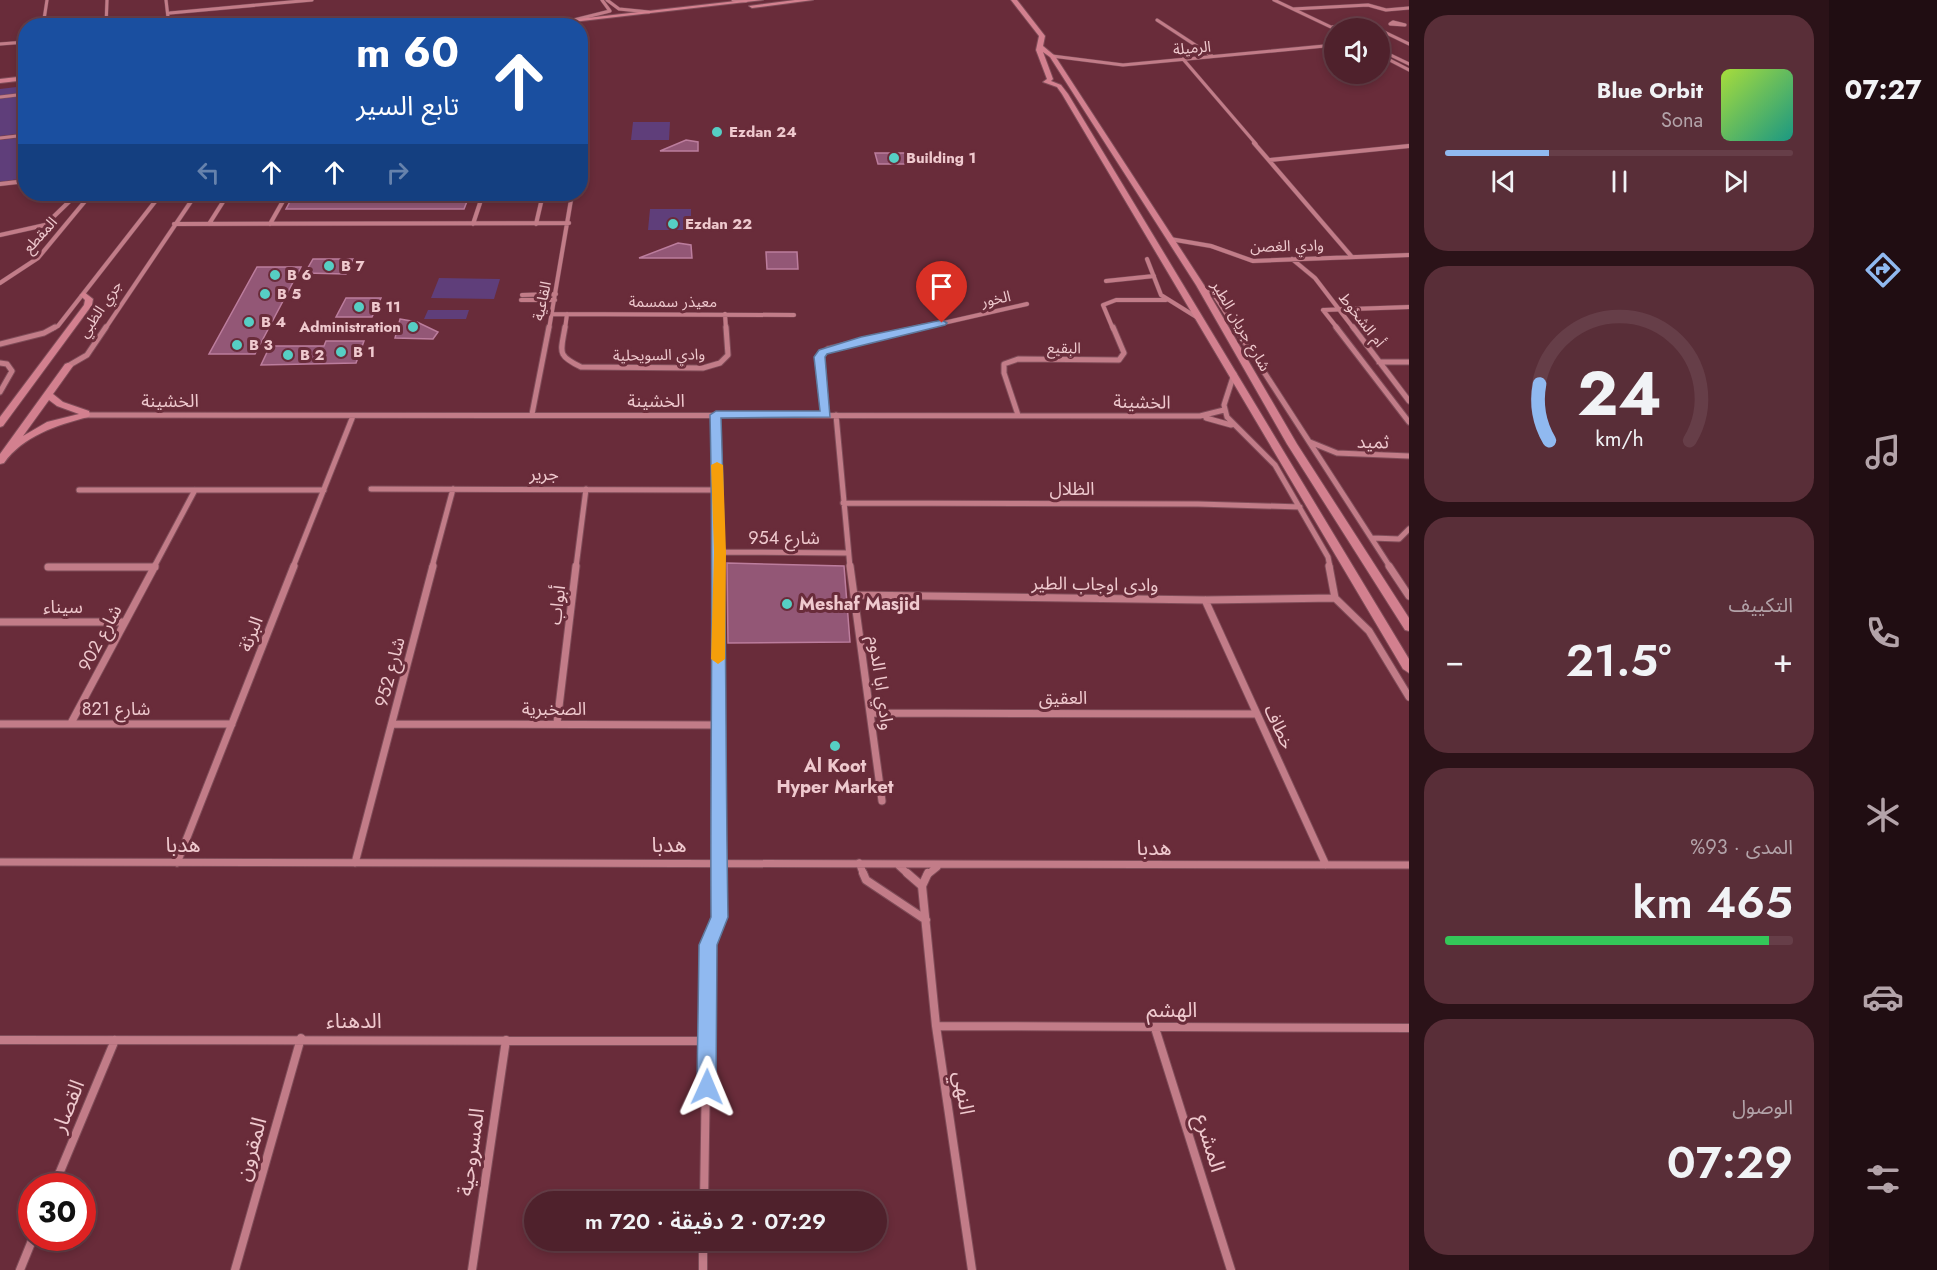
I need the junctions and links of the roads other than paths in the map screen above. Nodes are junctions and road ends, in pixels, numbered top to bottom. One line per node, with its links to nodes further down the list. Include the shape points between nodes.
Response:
1 (47, 0): 21 (street)
2 (107, 0): 22 (street)
3 (166, 0): 20 (street)
4 (238, 0): 15 (street)
5 (310, 0): 15 (street)
6 (602, 0): 24 (street, via 610,11)
7 (607, 0): 19 (street, via 619,9)
8 (712, 0): 16 (street)
9 (733, 0): 14 (street)
10 (760, 0): 14 (street)
11 (810, 0): 27 (street)
12 (1014, 0): 38 (street, شارع جريان الطير, via 1042,36 1039,46)
13 (1274, 0): 18 (street)
14 (750, 1): 16 (street)
15 (241, 6): 20 (street)
16 (705, 6): 19 (street)
17 (1409, 8): 18 (street, via 1386,10 1368,5)
18 (1293, 9): 28 (street)
19 (650, 12): 26 (street)
20 (170, 13): 23 (street)
21 (45, 18)
22 (106, 18)
23 (170, 18)
24 (588, 18)
25 (1157, 20): 37 (street)
26 (588, 21)
27 (588, 22)
28 (1324, 24)
29 (1390, 24): 30 (street)
30 (1408, 30)
31 (1390, 35): 34 (street)
32 (18, 43): 33 (street)
33 (0, 44)
34 (1409, 44)
35 (1324, 46): 37 (street, الرميلة)
36 (1390, 55): 41 (street)
37 (1212, 56): 39 (street, الرميلة)
38 (1047, 57): 39 (street, الرميلة, via 1118,65); 45 (street, شارع جريان الطير); 47 (street, شارع جريان الطير, via 1050,78 1046,82)
39 (1183, 59): 54 (street)
40 (1390, 60): 42 (street)
41 (1409, 64)
42 (1409, 70)
43 (18, 79): 44 (street)
44 (0, 81)
45 (1068, 83): 47 (street); 73 (street, شارع جريان الطير)
46 (18, 84): 48 (street)
47 (1052, 84): 93 (street, شارع جريان الطير, via 1065,94)
48 (0, 86)
49 (18, 95): 50 (street)
50 (0, 97)
51 (18, 136): 52 (street)
52 (0, 138)
53 (1409, 146): 54 (street)
54 (1269, 160): 75 (street)
55 (18, 182): 56 (street)
56 (0, 184)
57 (71, 201): 72 (street, via 40,228)
58 (86, 201): 80 (street, المقطع, via 38,258)
59 (156, 201): 82 (street, جري الظبي)
60 (191, 201): 66 (street, جري الظبي)
61 (224, 201): 67 (street)
62 (283, 201): 68 (street)
63 (481, 201): 69 (street)
64 (541, 201): 70 (street)
65 (571, 201): 71 (street, القاعية)
66 (174, 224): 67 (street); 100 (street, جري الظبي, via 87,356)
67 (209, 224): 68 (street)
68 (270, 224): 69 (street)
69 (473, 224): 70 (street)
70 (536, 224): 71 (street)
71 (568, 224): 84 (street, القاعية)
72 (0, 235)
73 (1170, 239): 77 (street, وادي الغصن, via 1212,246 1249,260); 81 (street, شارع جريان الطير)
74 (1409, 255): 75 (street, وادي الغصن)
75 (1352, 257): 77 (street, وادي الغصن)
76 (1147, 259): 78 (street)
77 (1292, 259): 88 (street, أم الشخوط, via 1315,278)
78 (1154, 276): 79 (street); 85 (street, via 1157,289)
79 (1106, 281)
80 (0, 283)
81 (1202, 289): 94 (street, شارع جريان الطير); 95 (street, via 1215,295)
82 (84, 295): 96 (street, جري الظبي, via 58,326); 118 (street, جري الظبي, via 89,299 88,305)
83 (521, 297): 84 (street)
84 (556, 297): 89 (street, القاعية)
85 (1166, 300): 93 (street); 113 (street, البقيع, via 1105,303 1102,308 1124,356 1114,360 1018,359 1004,364)
86 (1027, 304): 111 (street, الخور, via 828,349 820,357)
87 (1409, 308): 88 (street)
88 (1339, 310): 97 (street, أم الشخوط); 102 (street, أم الشخوط, via 1323,310)
89 (551, 314): 90 (street, معيذر سمسمة); 109 (street, القاعية)
90 (567, 314): 91 (street, معيذر سمسمة); 91 (street, وادي السويحلية, via 561,353 581,368 703,368 720,363 728,356)
91 (725, 314): 92 (street, معيذر سمسمة)
92 (794, 315)
93 (1200, 319): 101 (street, شارع جريان الطير)
94 (1232, 341): 95 (street); 147 (street, شارع جريان الطير, via 1292,444)
95 (1244, 341): 120 (street)
96 (0, 344)
97 (1379, 362): 98 (street); 103 (street, أم الشخوط)
98 (1409, 362)
99 (0, 363): 104 (street, via 12,368)
100 (68, 366): 105 (street, جري الظبي)
101 (1234, 373): 107 (street, شارع جريان الطير); 148 (street, شارع جريان الطير)
102 (1377, 380): 103 (street); 116 (street, أم الشخوط)
103 (1393, 380): 106 (street, أم الشخوط)
104 (0, 392)
105 (47, 394): 108 (street); 121 (street, جري الظبي)
106 (1409, 401)
107 (1224, 410): 115 (street, الخشينة); 119 (street)
108 (86, 414): 114 (street, الخشينة); 121 (street, via 50,424)
109 (532, 414): 110 (street, الخشينة); 114 (street, الخشينة)
110 (716, 415): 111 (street, الخشينة); 132 (street)
111 (826, 415): 112 (street, الخشينة)
112 (836, 415): 113 (street, الخشينة); 133 (street, وادي ابا الدوم)
113 (1018, 415): 115 (street, الخشينة)
114 (353, 416): 131 (street, البرثة)
115 (1200, 416): 119 (street, الخشينة)
116 (1407, 416): 117 (street, أم الشخوط)
117 (1409, 422)
118 (0, 424)
119 (1232, 425): 134 (street, via 1272,460)
120 (1309, 441): 122 (street, ثميد); 124 (street)
121 (9, 448): 125 (street, جري الظبي)
122 (1337, 453): 123 (street, ثميد); 124 (street, ثميد)
123 (1409, 456)
124 (1321, 460): 136 (street)
125 (0, 462)
126 (371, 489): 127 (street, جرير)
127 (453, 489): 128 (street, جرير); 156 (street, شارع 952)
128 (586, 489): 132 (street, جرير); 153 (street, أبواب)
129 (79, 490): 130 (street)
130 (195, 490): 131 (street); 140 (street, شارع 902)
131 (324, 490): 155 (street, البرثة)
132 (718, 490): 137 (street)
133 (843, 503): 134 (street, الظلال); 138 (street, وادي ابا الدوم)
134 (1300, 507): 143 (street, via 1331,564)
135 (1409, 529): 136 (street, via 1400,539)
136 (1372, 538): 142 (street)
137 (720, 552): 138 (street, شارع 954); 157 (street)
138 (848, 553): 141 (street, وادي ابا الدوم)
139 (48, 567): 140 (street)
140 (155, 567): 146 (street, شارع 902)
141 (854, 596): 144 (street, وادى اوجاب الطير); 150 (street, وادي ابا الدوم)
142 (1409, 596)
143 (1335, 598): 144 (street, وادى اوجاب الطير); 149 (street, via 1369,632)
144 (1205, 600): 151 (street, خطاف)
145 (0, 621): 146 (street, سيناء)
146 (125, 622): 152 (street, شارع 902)
147 (1409, 627)
148 (1409, 669)
149 (1409, 697)
150 (870, 712): 151 (street, العقيق); 158 (street, وادي ابا الدوم)
151 (1257, 714): 165 (street, خطاف)
152 (72, 723): 154 (street, شارع 821); 155 (street, شارع 821)
153 (557, 723): 156 (street, الصخبرية); 157 (street, الصخبرية)
154 (0, 724)
155 (232, 724): 160 (street, البرثة)
156 (392, 724): 161 (street, شارع 952)
157 (717, 725): 162 (street)
158 (882, 801)
159 (0, 862): 160 (street, هدبا)
160 (177, 862): 161 (street, هدبا)
161 (355, 863): 162 (street, هدبا)
162 (720, 863): 163 (street, هدبا); 177 (street, via 720,917 708,945)
163 (859, 863): 164 (street, هدبا); 169 (street, via 866,880)
164 (898, 865): 167 (street, هدبا); 168 (street)
165 (1326, 865): 166 (street, هدبا); 167 (street, هدبا)
166 (1409, 865)
167 (939, 866): 168 (street, via 927,874)
168 (922, 886): 169 (street, النهي)
169 (926, 920): 170 (street, النهي)
170 (936, 1026): 171 (street, الهشم); 186 (street, النهي)
171 (1155, 1028): 172 (street, الهشم); 187 (street, المشرع)
172 (1409, 1028)
173 (301, 1038): 175 (street, الدهناء); 176 (street, الدهناء); 183 (street, المقرون)
174 (0, 1040): 175 (street, الدهناء)
175 (115, 1040): 178 (street, القصار)
176 (506, 1040): 177 (street, الدهناء); 184 (street, المسروحية)
177 (708, 1041): 179 (street)
178 (59, 1173)
179 (704, 1191)
180 (28, 1251): 182 (street)
181 (704, 1251): 185 (street)
182 (20, 1270)
183 (235, 1270)
184 (472, 1270)
185 (703, 1270)
186 (972, 1270)
187 (1231, 1270)

